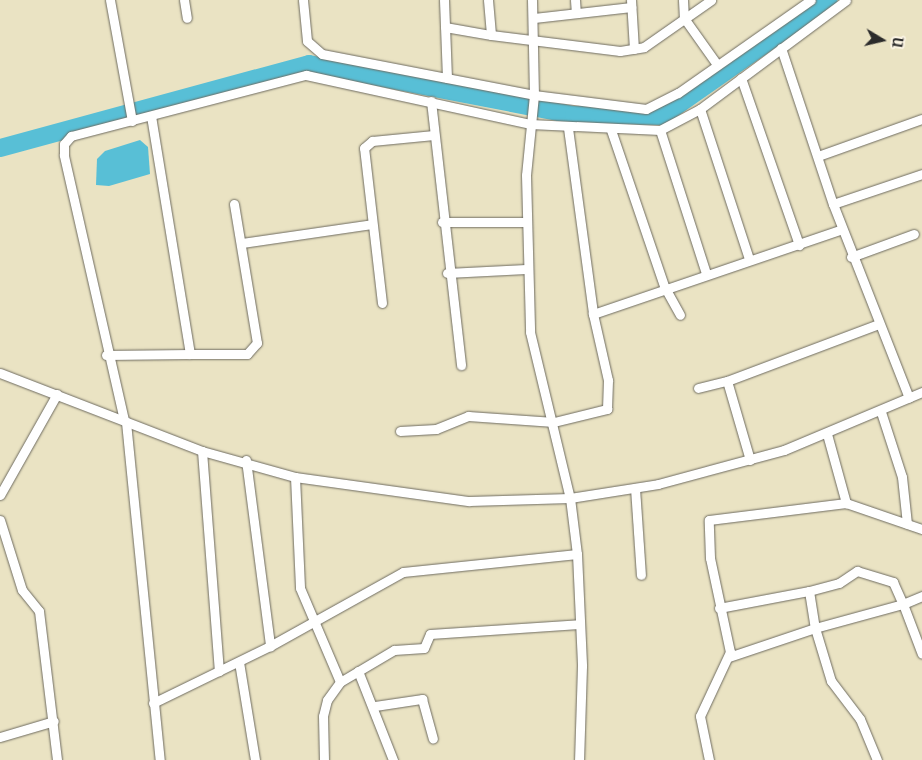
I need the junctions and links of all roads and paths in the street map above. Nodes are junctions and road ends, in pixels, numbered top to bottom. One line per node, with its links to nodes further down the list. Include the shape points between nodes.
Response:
1 (110, 0): 29 (street)
2 (184, 0): 14 (street)
3 (303, 0): 23 (street, via 307,41 316,51)
4 (444, 0): 17 (street)
5 (488, 0): 18 (street)
6 (532, 0): 15 (street)
7 (575, 0): 13 (street)
8 (682, 0): 16 (street)
9 (711, 0): 16 (street)
10 (811, 0): 22 (street)
11 (846, 0): 20 (street)
12 (631, 4): 13 (street); 21 (street)
13 (576, 13): 15 (street)
14 (187, 18)
15 (534, 18): 19 (street)
16 (684, 18): 21 (street); 22 (street)
17 (445, 27): 18 (street); 23 (street)
18 (491, 35): 19 (street)
19 (534, 41): 21 (street); 25 (street)
20 (781, 48): 24 (street); 36 (street)
21 (634, 49)
22 (716, 63): 25 (street, via 651,108)
23 (447, 78): 25 (street)
24 (741, 78): 27 (street); 46 (street)
25 (534, 98): 31 (street)
26 (431, 101): 28 (street, via 306,75); 31 (street); 35 (street)
27 (700, 109): 34 (street); 48 (street)
28 (151, 116): 29 (street); 58 (street)
29 (132, 118): 57 (street, via 78,133 63,148)
30 (922, 119): 36 (street)
31 (530, 122): 32 (street); 41 (street)
32 (568, 128): 33 (street); 54 (street)
33 (611, 130): 34 (street); 52 (street)
34 (660, 130): 51 (street)
35 (434, 135): 40 (street); 42 (street, via 366,143 363,152)
36 (818, 156): 39 (street)
37 (922, 174): 39 (street)
38 (234, 204): 45 (street)
39 (833, 204): 43 (street)
40 (442, 222): 41 (street); 50 (street)
41 (526, 222): 49 (street)
42 (372, 224): 45 (street); 53 (street)
43 (842, 229): 46 (street); 47 (street)
44 (914, 234): 47 (street)
45 (242, 243): 58 (street, via 257,336 255,348 247,354)
46 (799, 245): 48 (street)
47 (851, 257): 56 (street)
48 (749, 259): 51 (street)
49 (526, 269): 50 (street); 68 (street, via 530,332)
50 (448, 273): 59 (street)
51 (706, 273): 52 (street)
52 (664, 286): 54 (street); 55 (street)
53 (382, 303)
54 (593, 314): 68 (street, via 610,405 598,413)
55 (680, 315)
56 (880, 324): 61 (street); 65 (street)
57 (106, 354): 58 (street); 67 (street)
58 (190, 354)
59 (461, 365)
60 (0, 373): 64 (street)
61 (727, 381): 62 (street); 73 (street)
62 (698, 388)
63 (922, 392): 65 (street)
64 (56, 394): 67 (street); 76 (street)
65 (909, 398): 66 (street)
66 (881, 412): 70 (street); 80 (street, via 902,477)
67 (125, 421): 71 (street); 98 (street)
68 (554, 422): 69 (street, via 468,416 436,429); 77 (street)
69 (400, 431)
70 (827, 434): 73 (street); 78 (street)
71 (202, 451): 72 (street); 95 (street)
72 (246, 460): 74 (street); 91 (street)
73 (750, 460): 75 (street)
74 (295, 477): 77 (street, via 469,500); 88 (street, via 298,576)
75 (635, 488): 77 (street); 83 (street)
76 (0, 495)
77 (570, 498): 82 (street)
78 (846, 503): 80 (street); 87 (street, via 709,520 710,558)
79 (0, 520): 100 (street, via 22,590 39,611)
80 (907, 524): 81 (street)
81 (922, 529)
82 (577, 554): 88 (street, via 402,572); 89 (street)
83 (642, 575)
84 (809, 591): 86 (street, via 839,583 857,572 893,582); 87 (street); 90 (street)
85 (922, 596): 86 (street)
86 (903, 604): 90 (street); 92 (street)
87 (719, 608): 93 (street)
88 (311, 622): 91 (street); 97 (street)
89 (579, 624): 96 (street, via 430,634 424,648 394,650); 108 (street)
90 (815, 628): 93 (street); 110 (street, via 831,681 860,719)
91 (270, 646): 94 (street)
92 (922, 654)
93 (729, 657): 109 (street, via 700,716)
94 (239, 662): 95 (street); 105 (street)
95 (219, 672): 98 (street)
96 (358, 672): 97 (street); 99 (street)
97 (340, 682): 106 (street, via 327,700 323,716)
98 (153, 703): 104 (street)
99 (375, 706): 102 (street, via 422,699); 107 (street)
100 (54, 721): 101 (street); 103 (street)
101 (0, 737)
102 (433, 739)
103 (57, 760)
104 (160, 760)
105 (255, 760)
106 (324, 760)
107 (393, 760)
108 (579, 760)
109 (708, 760)
110 (877, 760)

